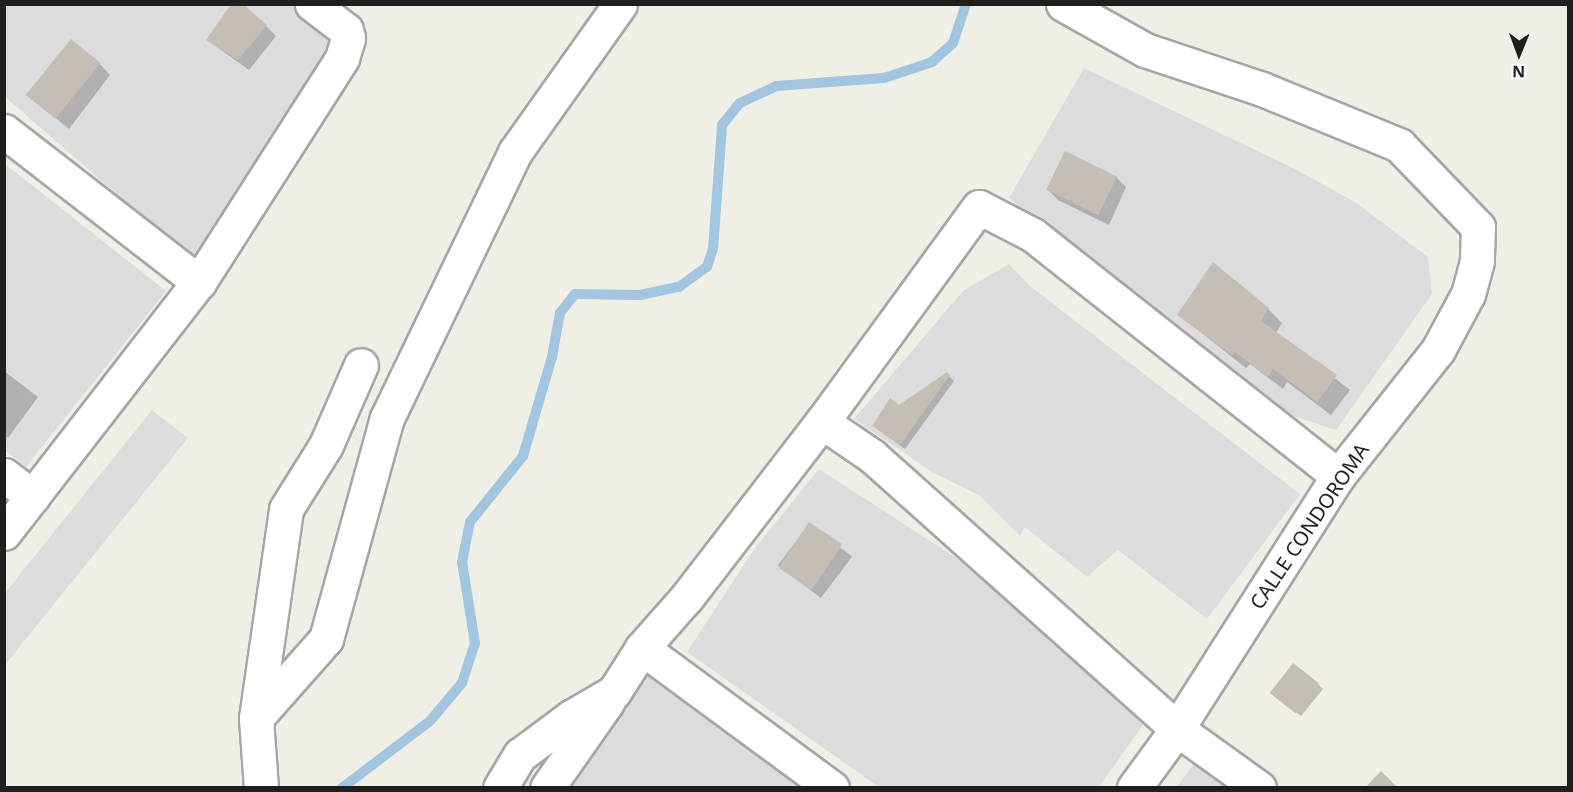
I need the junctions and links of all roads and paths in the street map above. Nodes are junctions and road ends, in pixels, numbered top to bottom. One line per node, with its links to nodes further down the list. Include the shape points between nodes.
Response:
1 (312, 4): 5 (street, via 345,30 348,38 342,58)
2 (620, 4): 14 (street, via 515,152 387,418 326,639)
3 (1064, 4): 9 (street, CALLE CONDOROMA, via 1145,50 1273,93 1399,145 1478,227 1477,261 1468,294 1438,350)
4 (4, 131): 5 (street)
5 (199, 282): 10 (street)
6 (361, 364): 14 (street, via 326,445 285,509)
7 (822, 423): 9 (street, via 979,207 1033,235); 12 (street, via 687,597); 15 (street, via 872,456)
8 (4, 475): 10 (street)
9 (1338, 476): 15 (street, CALLE CONDOROMA)
10 (33, 497): 11 (street)
11 (4, 533)
12 (642, 648): 13 (street); 19 (street)
13 (614, 692): 17 (street, via 571,717 520,755); 18 (street)
14 (256, 718): 16 (street)
15 (1177, 729): 20 (street, CALLE CONDOROMA); 21 (street)
16 (261, 788)
17 (500, 788)
18 (547, 788)
19 (832, 788)
20 (1134, 788)
21 (1259, 788)

